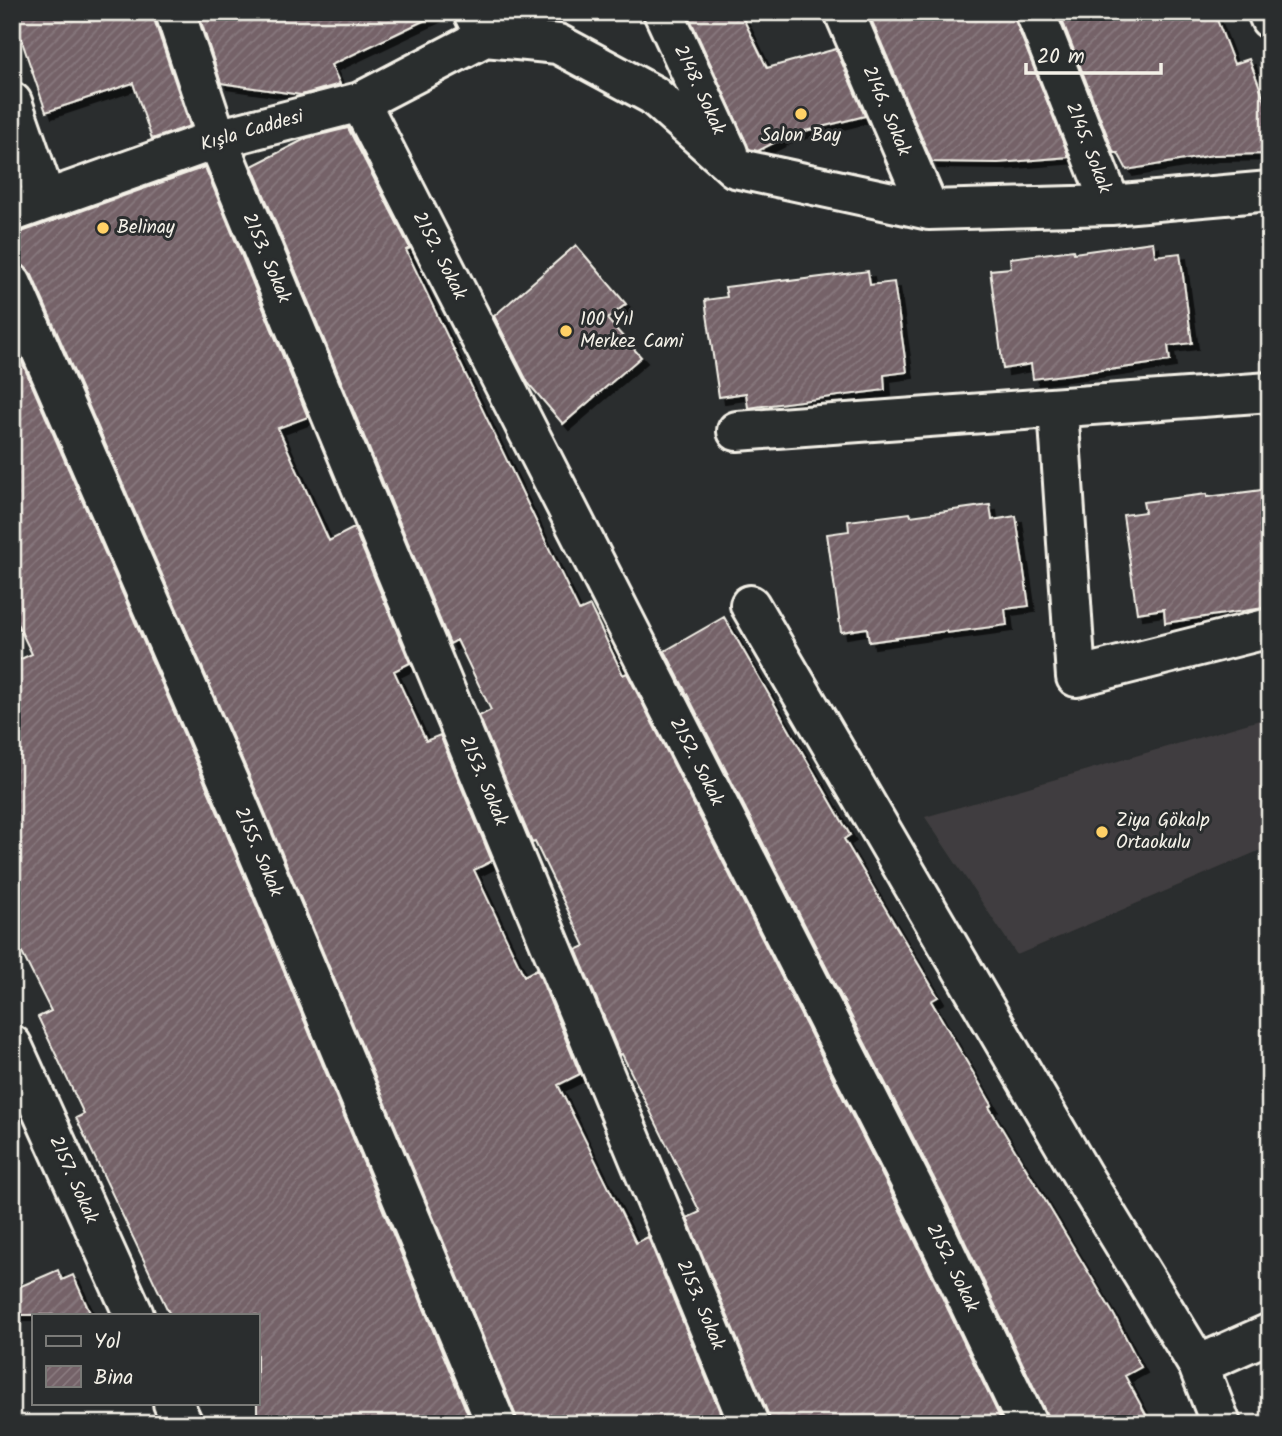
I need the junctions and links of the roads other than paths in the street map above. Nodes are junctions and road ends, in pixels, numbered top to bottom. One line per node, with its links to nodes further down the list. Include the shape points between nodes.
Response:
1 (175, 12): 10 (street, 2153. Sokak)
2 (663, 12): 11 (street, 2148. Sokak)
3 (844, 12): 15 (street, 2146. Sokak)
4 (1035, 12): 13 (street, 2145. Sokak)
5 (1267, 12): 6 (street)
6 (1270, 19)
7 (479, 24): 9 (street, Kışla Caddesi); 11 (street, via 558,44 653,95)
8 (12, 102): 14 (street)
9 (360, 102): 10 (street, Kışla Caddesi); 30 (street, 2152. Sokak, via 926,1212)
10 (217, 139): 14 (street, Kışla Caddesi); 29 (street, 2153. Sokak)
11 (735, 168): 15 (street)
12 (1270, 191): 13 (street)
13 (1111, 205): 15 (street)
14 (29, 206)
15 (929, 210)
16 (12, 284): 28 (street, 2155. Sokak, via 238,804)
17 (1270, 392): 18 (street)
18 (1058, 408): 19 (street); 21 (street, via 1076,677)
19 (737, 431)
20 (750, 605): 25 (street)
21 (1270, 628)
22 (12, 1045): 23 (street, 2157. Sokak)
23 (134, 1314)
24 (1270, 1333): 25 (street)
25 (1198, 1365): 31 (street)
26 (173, 1404): 27 (street)
27 (183, 1424)
28 (496, 1424)
29 (749, 1424)
30 (1027, 1424)
31 (1221, 1424)

